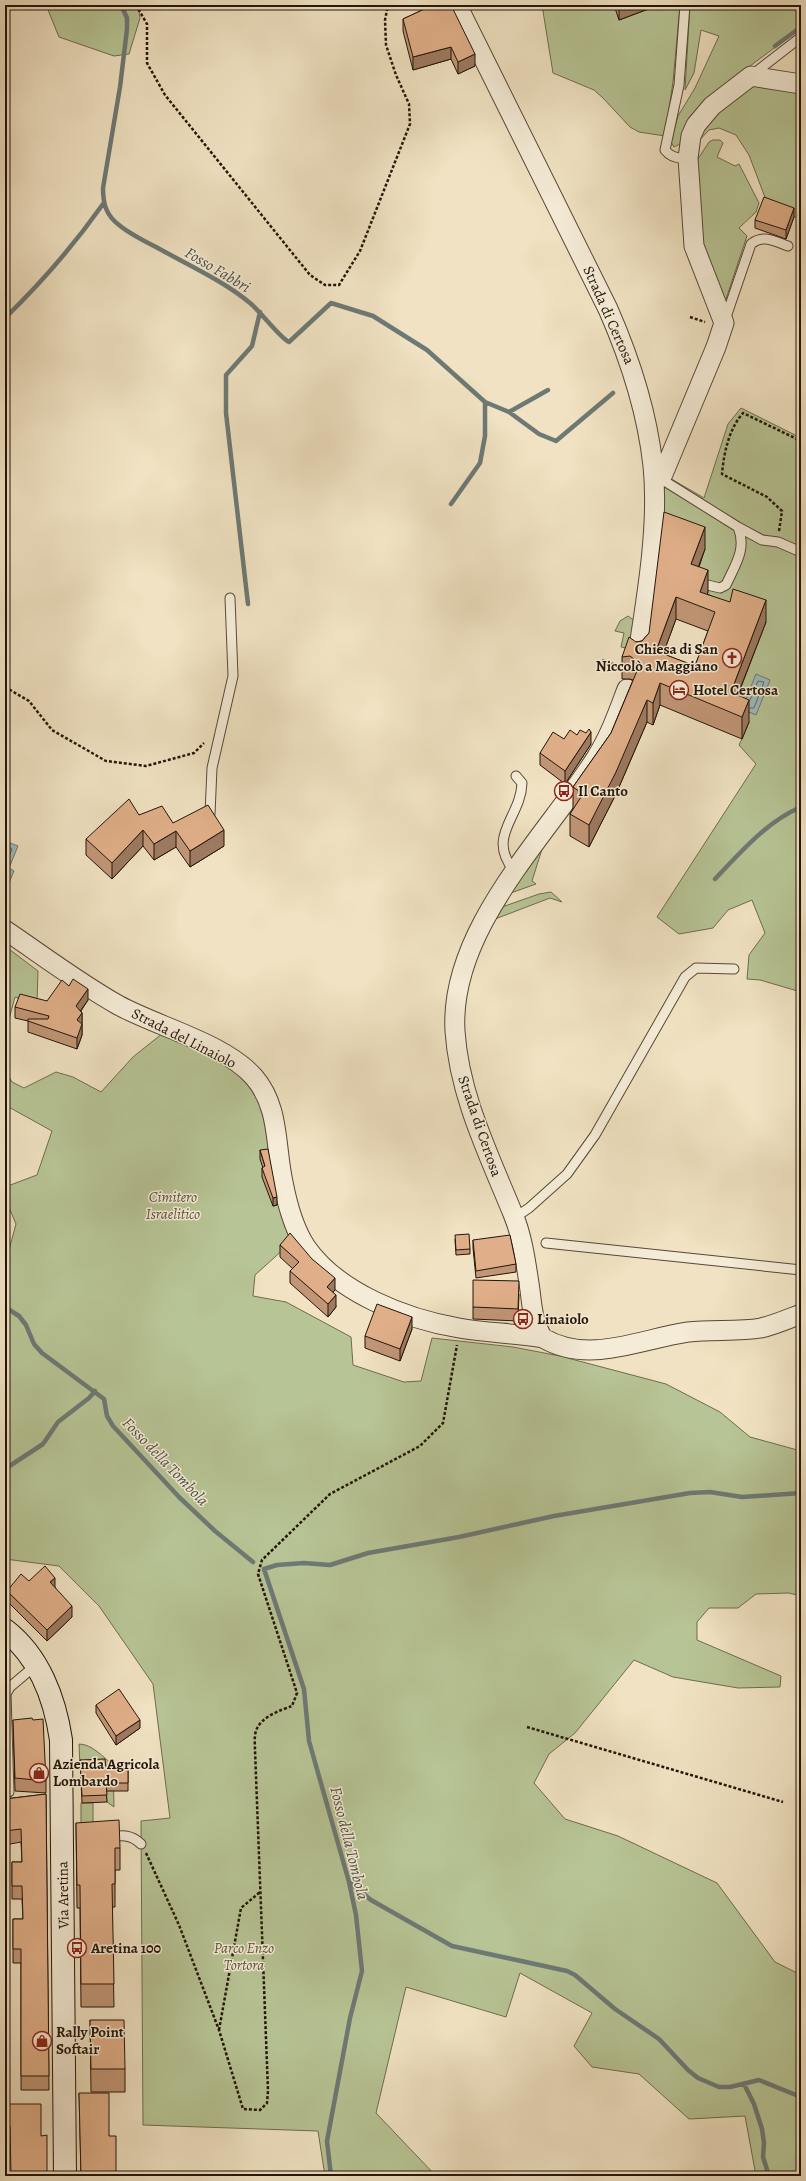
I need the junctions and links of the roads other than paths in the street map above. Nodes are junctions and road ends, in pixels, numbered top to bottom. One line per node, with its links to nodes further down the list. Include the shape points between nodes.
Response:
1 (457, 5): 9 (street, Strada di Certosa, via 628,354 644,411)
2 (685, 5): 6 (lane, via 679,85 665,150 678,159)
3 (801, 37): 4 (lane)
4 (751, 76): 5 (street); 6 (street, via 712,106 700,120 690,136)
5 (801, 84)
6 (688, 158): 8 (street, via 694,246)
7 (788, 246): 8 (lane, via 763,238 751,244)
8 (724, 323): 9 (street, via 663,474)
9 (654, 481): 10 (lane, via 666,482); 14 (street, Strada di Certosa, via 650,561)
10 (738, 527): 11 (lane, via 762,540 778,542); 12 (lane, via 742,536 742,547 726,585 720,588)
11 (801, 552)
12 (699, 583)
13 (230, 598): 17 (lane, via 233,676 212,768)
14 (638, 653)
15 (627, 689): 18 (street, Strada di Certosa, via 612,728 596,758)
16 (516, 776): 18 (lane, via 522,783 522,797 505,830 504,856)
17 (210, 814)
18 (515, 872): 21 (street, Strada di Certosa, via 473,942 458,986 455,1021 457,1050 465,1086 484,1144)
19 (5, 930): 25 (street, Strada del Linaiolo, via 119,1005 226,1055 248,1071 262,1088 272,1108 285,1191 296,1226 306,1247 336,1277 368,1297 422,1321)
20 (734, 969): 21 (lane, via 696,968 685,977 595,1135 567,1174)
21 (514, 1218): 25 (street, Strada di Certosa, via 522,1243 534,1318)
22 (546, 1243): 23 (lane)
23 (801, 1270)
24 (801, 1314): 25 (street, via 760,1328 691,1332 606,1349 588,1350 562,1346)
25 (543, 1338)
26 (5, 1630): 27 (main road, Via Aretina, via 22,1646)
27 (36, 1665): 28 (lane, via 6,1694); 31 (main road, Via Aretina, via 53,1704 60,1736 65,1842)
28 (9, 1792)
29 (94, 1838): 30 (lane, via 123,1835)
30 (141, 1844)
31 (65, 2176)

